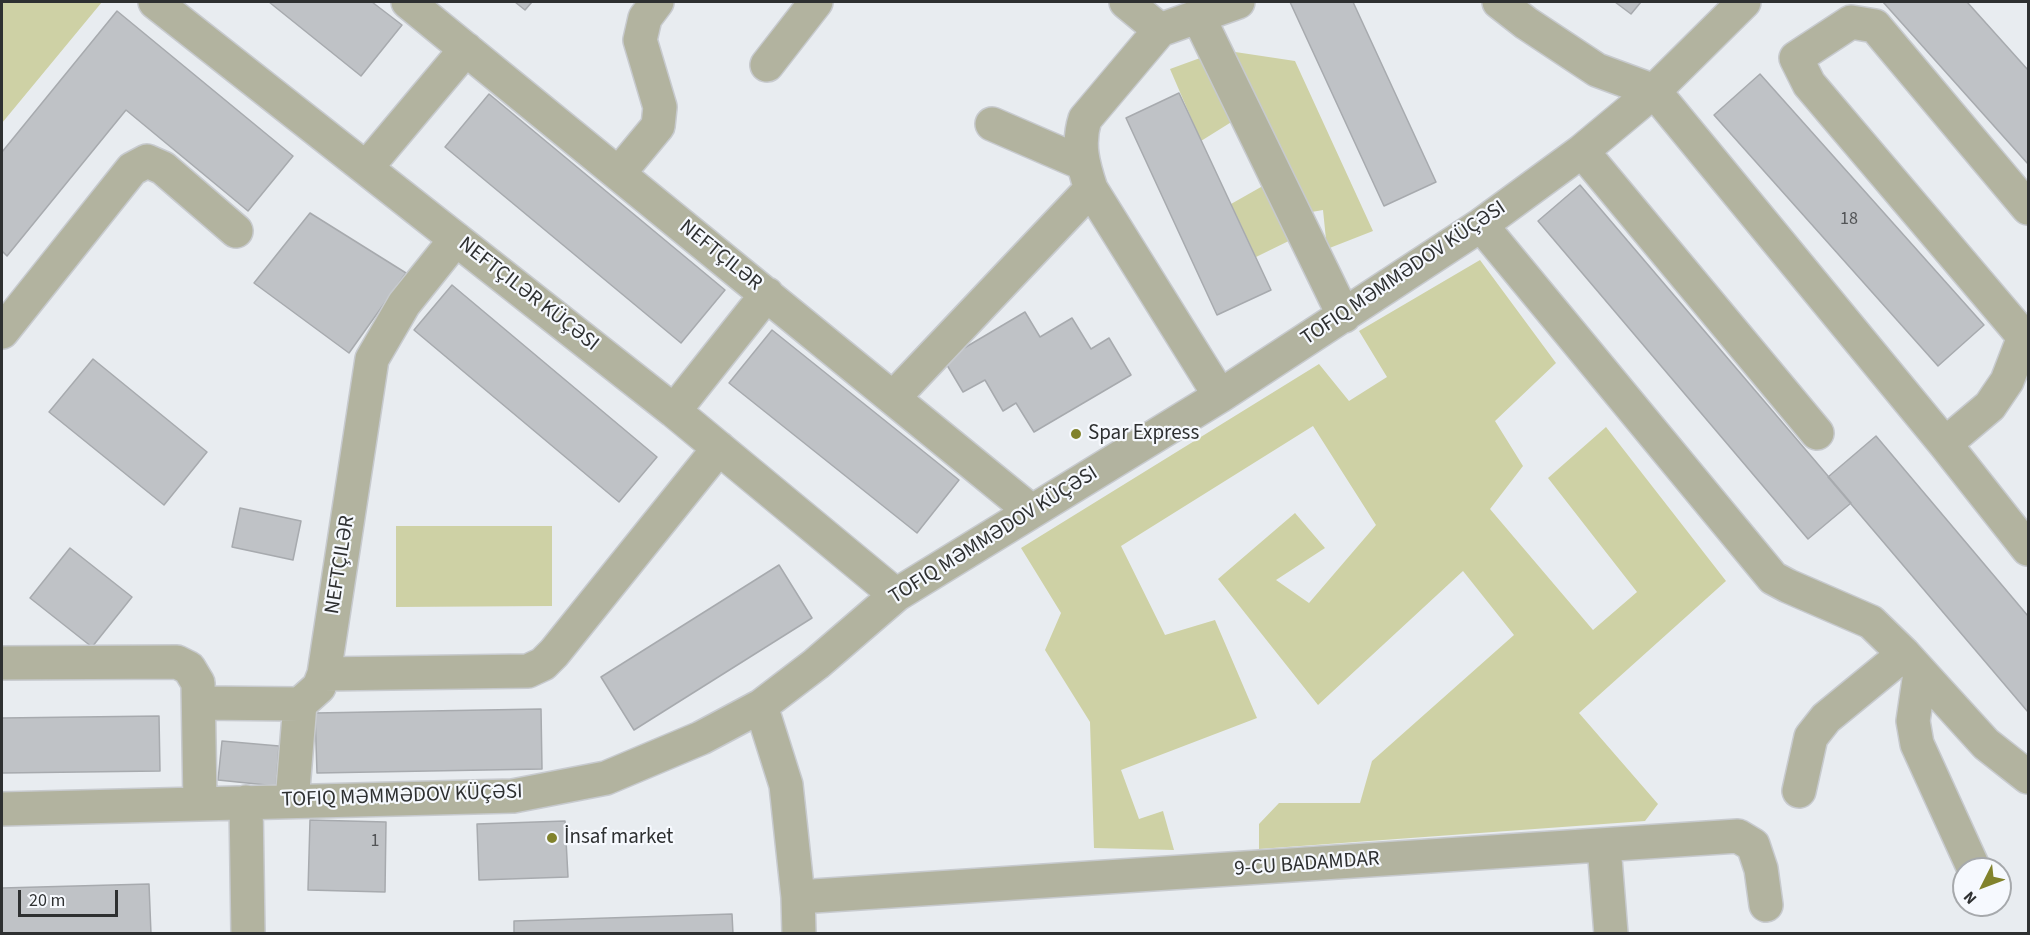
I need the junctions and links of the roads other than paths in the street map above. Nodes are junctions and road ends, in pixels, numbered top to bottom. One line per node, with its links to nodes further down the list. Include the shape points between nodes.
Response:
1 (155, 2): 16 (street, NEFTÇILƏR KÜÇƏSI)
2 (408, 2): 11 (street, NEFTÇILƏR)
3 (657, 2): 17 (street, via 645,18 640,40 660,107 658,126)
4 (816, 2): 12 (street)
5 (1126, 2): 10 (street)
6 (1238, 2): 9 (street)
7 (1499, 2): 13 (street, via 1597,70)
8 (1744, 2): 13 (street, TOFIQ MƏMMƏDOV KÜÇƏSI)
9 (1198, 16): 10 (street); 24 (street)
10 (1160, 30): 18 (street, via 1085,119 1080,133)
11 (466, 49): 16 (street); 17 (street, NEFTÇILƏR)
12 (766, 65)
13 (1653, 91): 15 (street, TOFIQ MƏMMƏDOV KÜÇƏSI); 31 (street)
14 (992, 124): 18 (street)
15 (1582, 151): 20 (street, TOFIQ MƏMMƏDOV KÜÇƏSI); 30 (street)
16 (366, 168): 22 (street, NEFTÇILƏR KÜÇƏSI)
17 (619, 173): 23 (street, NEFTÇILƏR)
18 (1087, 176): 27 (street); 28 (street)
19 (2028, 208): 26 (street, via 1875,26 1851,22 1796,58 1809,84)
20 (1481, 225): 24 (street, TOFIQ MƏMMƏDOV KÜÇƏSI); 37 (street, via 1773,578 1871,622)
21 (236, 231): 25 (street, via 163,168 147,161 132,169)
22 (456, 239): 29 (street, NEFTÇILƏR KÜÇƏSI); 38 (street, NEFTÇILƏR, via 404,304 372,359)
23 (767, 294): 28 (street, NEFTÇILƏR); 29 (street)
24 (1344, 316): 27 (street, TOFIQ MƏMMƏDOV KÜÇƏSI)
25 (2, 332)
26 (2026, 335): 31 (street, via 2007,381 1990,406)
27 (1220, 396): 33 (street, TOFIQ MƏMMƏDOV KÜÇƏSI)
28 (894, 397): 33 (street, NEFTÇILƏR)
29 (674, 411): 32 (street, NEFTÇILƏR KÜÇƏSI)
30 (1817, 433)
31 (1945, 444): 34 (street)
32 (719, 448): 35 (street, NEFTÇILƏR KÜÇƏSI); 38 (street, via 543,664 528,671)
33 (1031, 511): 35 (street, TOFIQ MƏMMƏDOV KÜÇƏSI)
34 (2028, 549)
35 (896, 595): 41 (street, TOFIQ MƏMMƏDOV KÜÇƏSI)
36 (2, 663): 39 (street, via 177,662 189,668 198,683)
37 (1912, 664): 42 (street, via 1986,744); 43 (street, via 1826,718 1811,737); 49 (street, via 1917,744)
38 (324, 674): 40 (street, NEFTÇILƏR, via 319,687)
39 (199, 703): 40 (street); 46 (street)
40 (300, 704): 44 (street)
41 (761, 706): 44 (street, TOFIQ MƏMMƏDOV KÜÇƏSI, via 701,738 606,778 513,796); 50 (street, via 786,785)
42 (2028, 777)
43 (1799, 791)
44 (291, 801): 45 (street, TOFIQ MƏMMƏDOV KÜÇƏSI)
45 (246, 802): 46 (street, TOFIQ MƏMMƏDOV KÜÇƏSI); 52 (street)
46 (200, 803): 47 (street, TOFIQ MƏMMƏDOV KÜÇƏSI)
47 (2, 809)
48 (1604, 846): 50 (street, 9-CU BADAMDAR); 51 (street, 9-CU BADAMDAR, via 1738,836 1753,845); 54 (street)
49 (1969, 857)
50 (798, 897): 53 (street)
51 (1766, 905)
52 (248, 933)
53 (799, 933)
54 (1611, 933)

